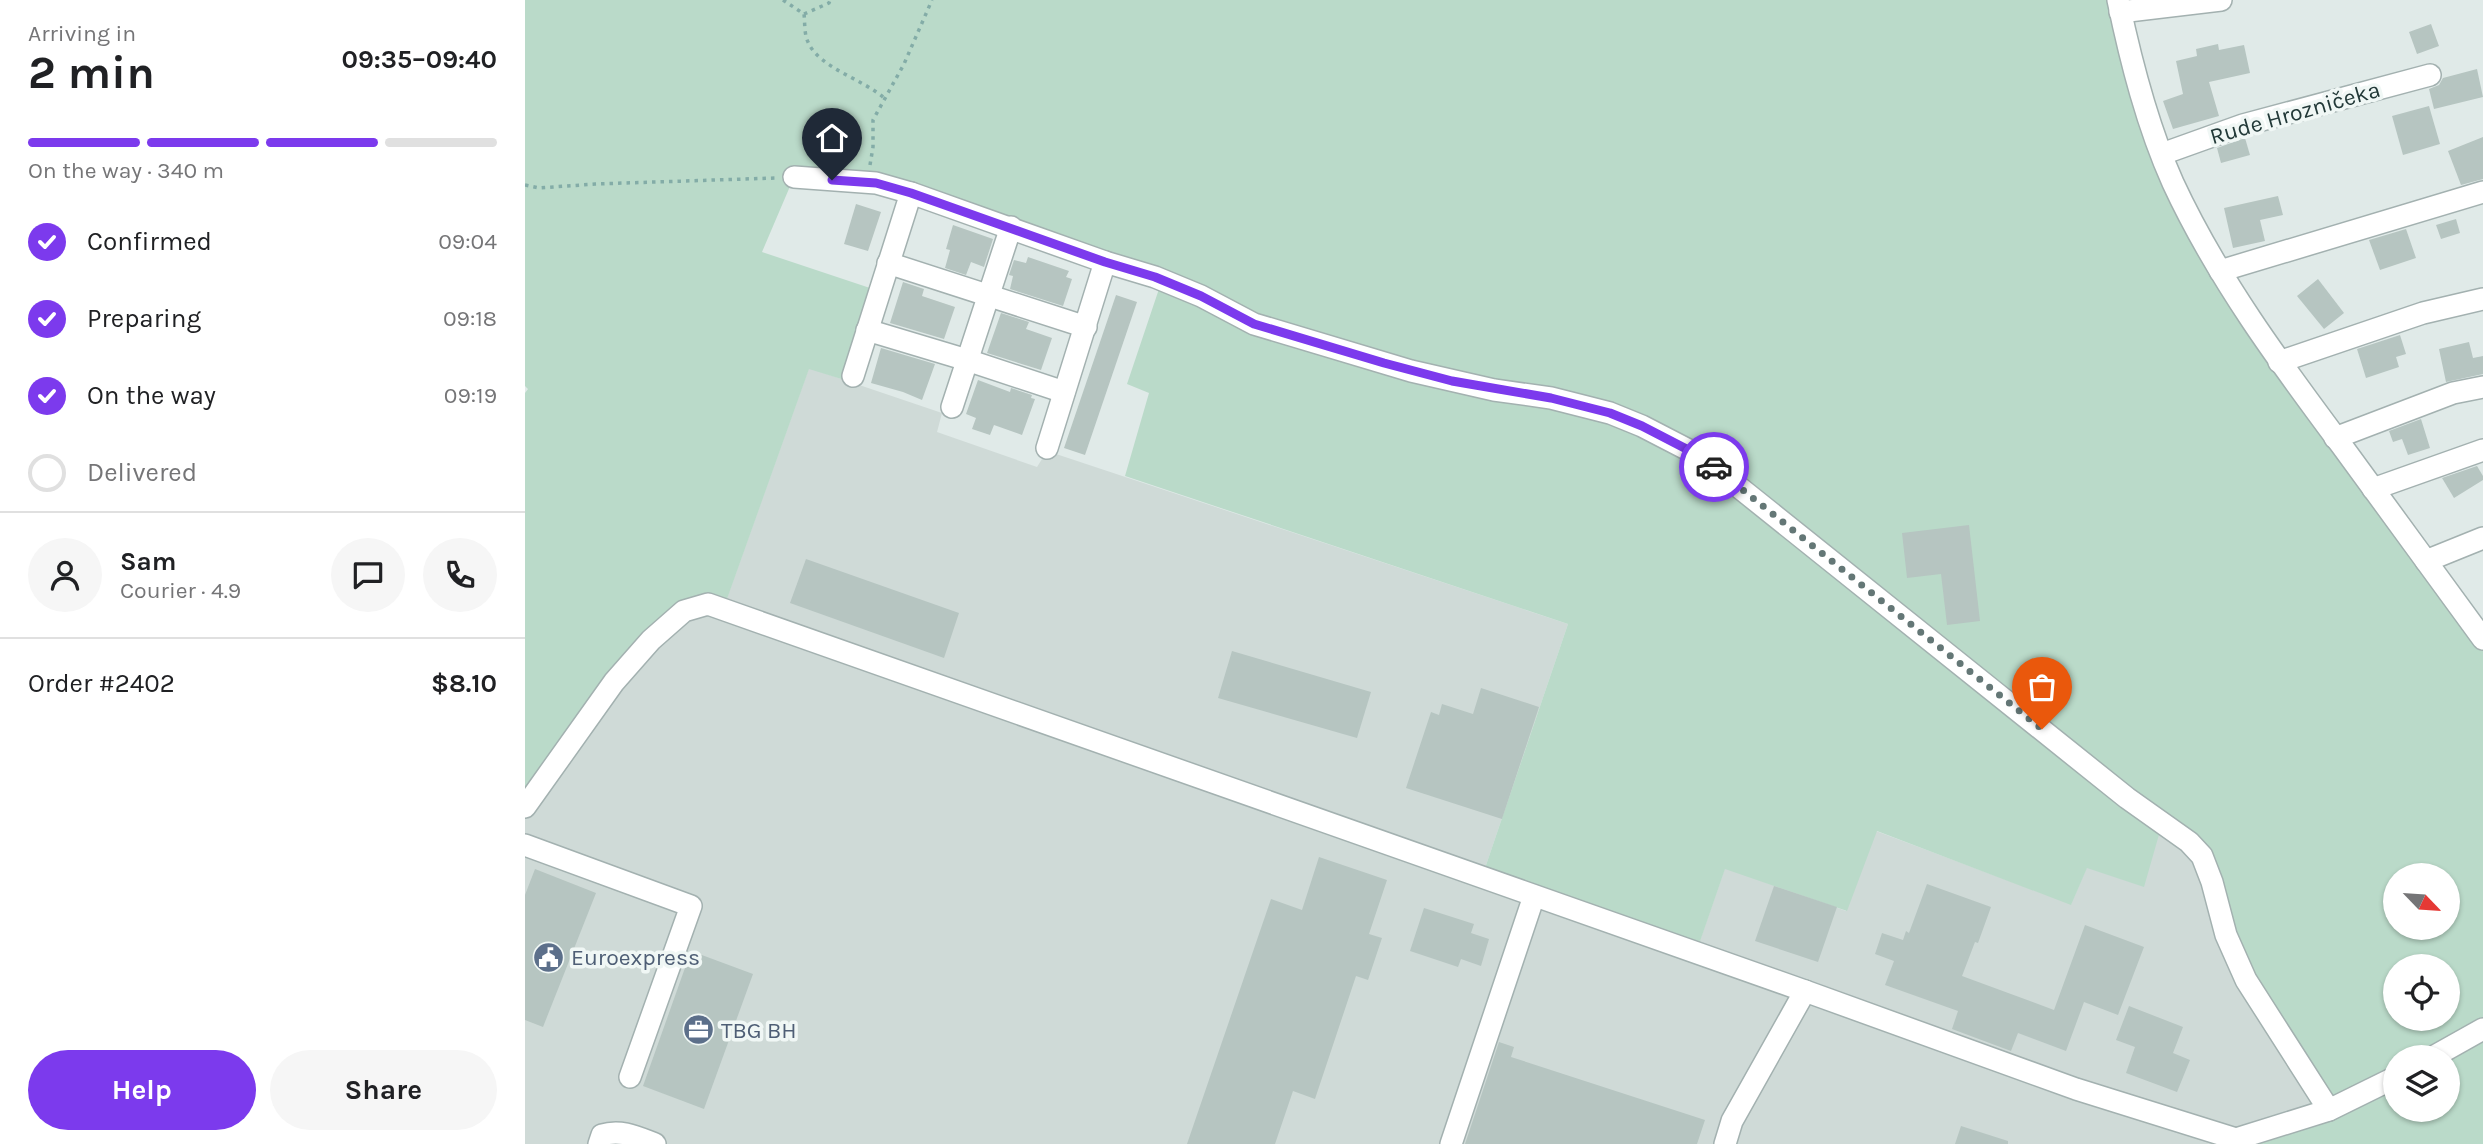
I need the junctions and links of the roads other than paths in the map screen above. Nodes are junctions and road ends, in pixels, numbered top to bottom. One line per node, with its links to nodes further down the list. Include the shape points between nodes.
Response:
1 (2221, 0): 2 (street)
2 (2119, 6): 4 (street, via 2132,64)
3 (2430, 75): 4 (street, Rude Hrozničeka, via 2243,125)
4 (2162, 154): 11 (street)
5 (794, 177): 7 (street, via 876,183)
6 (2483, 192): 11 (street)
7 (911, 193): 8 (street); 10 (street)
8 (1011, 227): 9 (street); 12 (street)
9 (1105, 262): 14 (street); 38 (street, via 1201,296 1254,324 1384,363 1610,413 1700,456 2127,798 2189,842 2202,856 2226,935 2246,980)
10 (888, 263): 12 (street); 15 (street)
11 (2220, 271): 17 (street)
12 (989, 295): 14 (street); 16 (street)
13 (2483, 299): 17 (street, via 2423,313)
14 (1086, 327): 20 (street)
15 (867, 330): 16 (street); 18 (street)
16 (967, 359): 20 (street); 21 (street)
17 (2279, 362): 22 (street)
18 (853, 376)
19 (2483, 387): 22 (street, via 2453,393)
20 (1064, 392): 23 (street)
21 (953, 407)
22 (2335, 438): 25 (street)
23 (1047, 448)
24 (2483, 450): 25 (street)
25 (2373, 489): 27 (street)
26 (2483, 538): 27 (street)
27 (2425, 561): 28 (street)
28 (2476, 618): 29 (street)
29 (2483, 639)
30 (525, 807): 32 (street, via 614,682 651,640 684,611 708,604)
31 (525, 845): 36 (street, via 691,906)
32 (1534, 896): 33 (street); 42 (street)
33 (1805, 991): 39 (street, via 2075,1090); 43 (street, via 1732,1121)
34 (2483, 1029): 35 (street)
35 (2454, 1045)
36 (630, 1077)
37 (2383, 1084): 38 (street)
38 (2329, 1110): 39 (street)
39 (2233, 1141)
40 (599, 1144): 41 (street, via 602,1135 612,1132)
41 (655, 1144)
42 (1451, 1144)
43 (1724, 1144)

